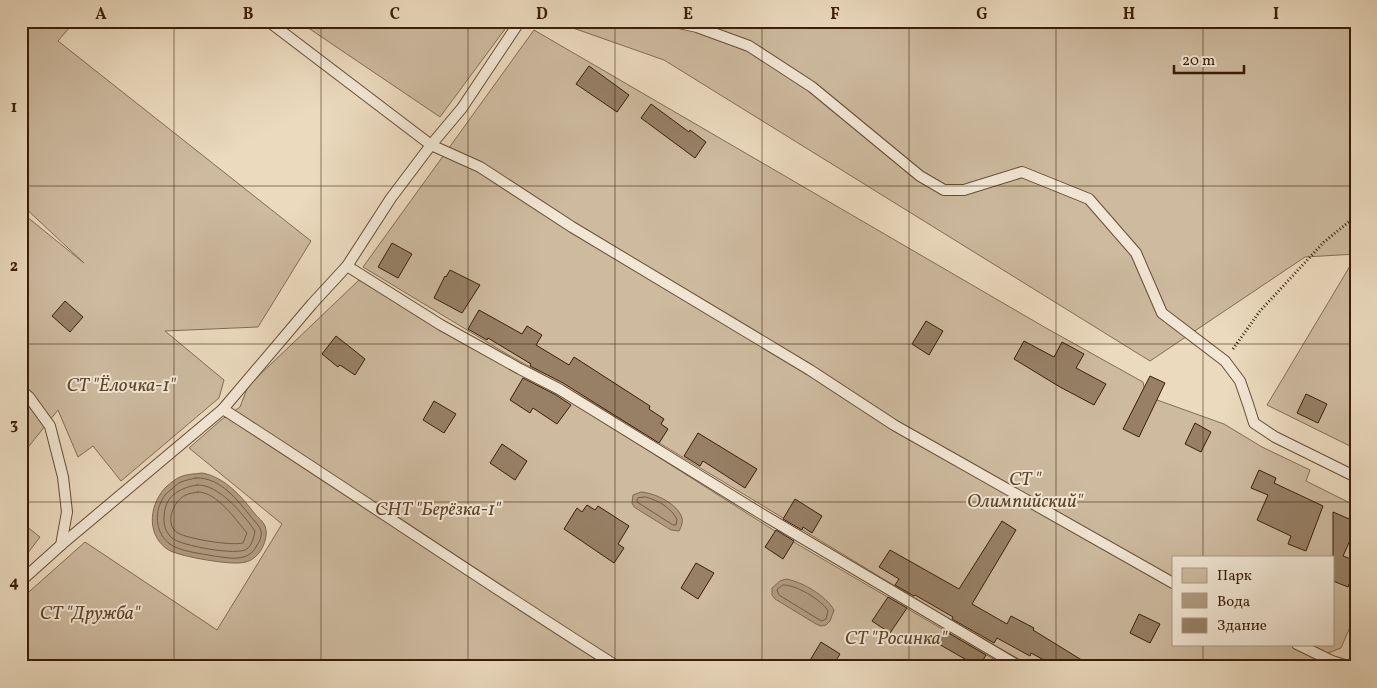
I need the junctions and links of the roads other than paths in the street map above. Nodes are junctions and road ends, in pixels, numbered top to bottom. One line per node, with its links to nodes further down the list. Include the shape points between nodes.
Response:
1 (268, 21): 4 (lane)
2 (520, 21): 4 (lane, via 462,108)
3 (670, 21): 8 (lane, via 696,26 749,46 812,87 920,176 944,190 964,190 1022,172 1089,199 1136,253 1162,312 1225,361 1240,381 1254,423 1275,437)
4 (431, 145): 5 (lane, via 391,198); 11 (lane, via 480,167 894,425)
5 (347, 266): 7 (lane); 14 (lane, via 441,325 559,389)
6 (21, 390): 9 (lane, via 50,426 63,477 67,512)
7 (223, 409): 9 (lane); 13 (lane)
8 (1356, 476)
9 (61, 546): 10 (lane)
10 (21, 581)
11 (1172, 582)
12 (1301, 646): 15 (lane)
13 (618, 667)
14 (1020, 667)
15 (1351, 667)

